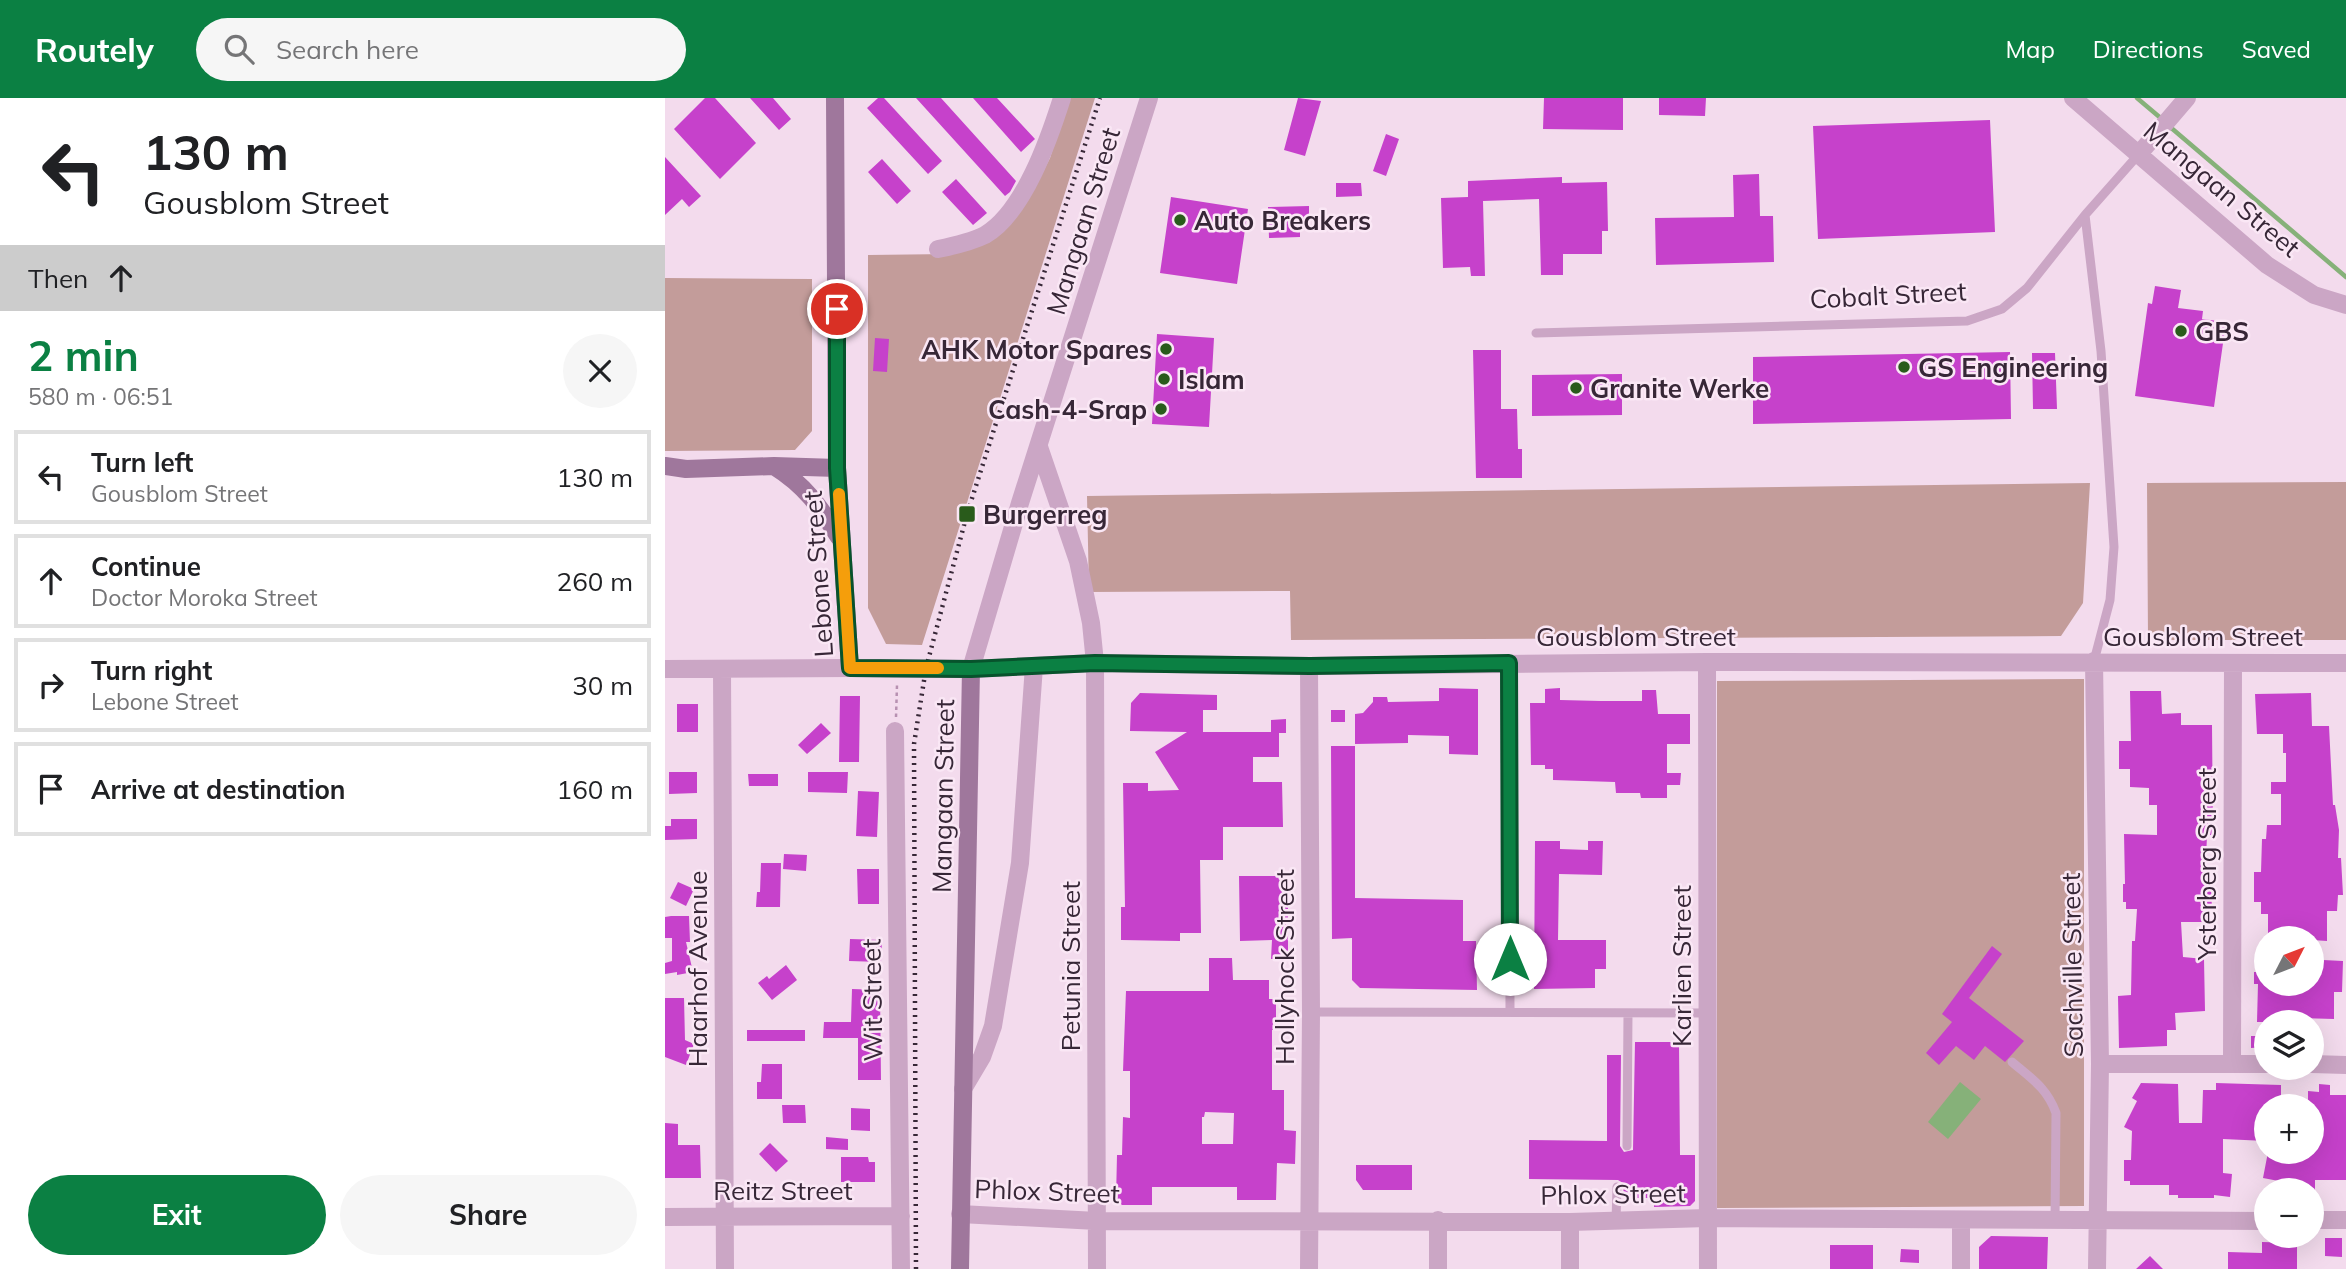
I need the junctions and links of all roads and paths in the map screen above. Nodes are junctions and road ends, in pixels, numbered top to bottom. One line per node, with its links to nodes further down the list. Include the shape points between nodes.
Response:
1 (835, 98): 14 (street, Lebone Street)
2 (1062, 98): 8 (street, via 1038,163 1004,218 985,235)
3 (1149, 98): 11 (street, Mangaan Street)
4 (2073, 98): 6 (street, Mangaan Street)
5 (2187, 98): 6 (street, Cobalt Street)
6 (2139, 154): 7 (lane, Cobalt Street); 9 (street, Mangaan Street, via 2267,265 2314,295)
7 (2085, 215): 10 (lane, Cobalt Street, via 2027,288 2002,309 1967,321); 18 (lane, via 2101,351 2114,547 2110,600)
8 (938, 249)
9 (2346, 305)
10 (1536, 333)
11 (1039, 447): 20 (street, Petunia Street, via 1078,561); 29 (street, Mangaan Street)
12 (665, 466): 15 (street)
13 (774, 466): 14 (street); 15 (street); 17 (street, via 808,492)
14 (837, 468): 17 (street, Lebone Street)
15 (686, 469): 16 (street)
16 (665, 475)
17 (841, 540): 27 (street, Lebone Street)
18 (2094, 661): 19 (street, Gousblom Street); 23 (street, Gousblom Street); 37 (street, Sachville Street)
19 (1707, 662): 21 (street, Gousblom Street); 35 (street, Karlien Street)
20 (1095, 663): 24 (street, Gousblom Street); 25 (street, Gousblom Street); 54 (street, Petunia Street)
21 (1509, 663): 25 (street, Gousblom Street); 32 (lane)
22 (2346, 663): 23 (street, Gousblom Street)
23 (2233, 664): 38 (street, Ysterberg Street)
24 (1034, 666): 29 (street, Gousblom Street); 42 (street, via 1020,863 993,1027)
25 (1310, 666): 33 (street, Hollyhock Street)
26 (898, 667): 27 (street, Gousblom Street); 29 (street, Gousblom Street); 31 (path)
27 (850, 668): 30 (street)
28 (665, 669): 30 (street)
29 (971, 669): 42 (street, Mangaan Street)
30 (722, 670): 46 (street, Haarhof Avenue)
31 (895, 731): 47 (street, Wit Street)
32 (1510, 1012): 33 (lane); 34 (lane)
33 (1311, 1013): 59 (street, Hollyhock Street)
34 (1627, 1013): 35 (lane); 43 (lane)
35 (1707, 1013): 49 (street, Karlien Street)
36 (2012, 1062): 56 (lane, via 2041,1086 2056,1113)
37 (2099, 1064): 38 (street); 57 (street, Sachville Street)
38 (2232, 1064): 39 (street)
39 (2254, 1064)
40 (2324, 1064): 41 (street)
41 (2346, 1065)
42 (963, 1089): 45 (street, Mangaan Street)
43 (1627, 1146)
44 (1616, 1187): 55 (lane)
45 (960, 1214): 54 (street, Phlox Street); 63 (street, Mangaan Street)
46 (725, 1216): 47 (street, Reitz Street); 48 (street, Reitz Street); 61 (street, Haarhof Avenue)
47 (901, 1216): 62 (street, Wit Street)
48 (665, 1217)
49 (1707, 1218): 51 (street, Phlox Street); 55 (street, Phlox Street); 68 (street, Karlien Street)
50 (1438, 1220): 59 (street, Phlox Street); 60 (street, Phlox Street); 66 (street)
51 (1961, 1220): 56 (street, Phlox Street); 69 (street)
52 (2324, 1220): 53 (street)
53 (2346, 1220)
54 (1097, 1221): 59 (street, Phlox Street); 64 (street, Petunia Street)
55 (1616, 1221): 60 (street, Phlox Street)
56 (2055, 1221): 57 (street, Phlox Street)
57 (2096, 1221): 58 (street, Phlox Street); 70 (street, Sachville Street)
58 (2254, 1221)
59 (1309, 1222): 65 (street, Hollyhock Street)
60 (1570, 1222): 67 (street)
61 (725, 1269)
62 (901, 1269)
63 (960, 1269)
64 (1097, 1269)
65 (1309, 1269)
66 (1438, 1269)
67 (1570, 1269)
68 (1708, 1269)
69 (1961, 1269)
70 (2097, 1269)

